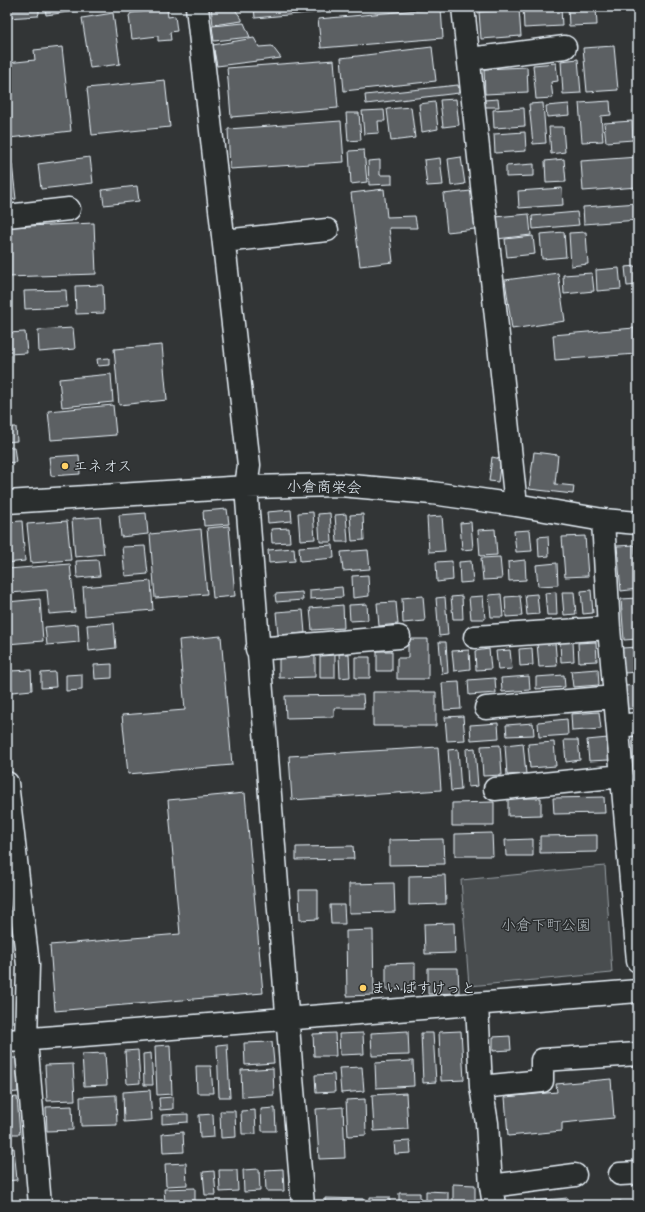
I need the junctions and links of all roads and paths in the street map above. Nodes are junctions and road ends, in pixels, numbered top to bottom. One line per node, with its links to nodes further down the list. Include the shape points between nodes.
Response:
1 (197, 7): 8 (street)
2 (463, 7): 4 (street)
3 (565, 47): 4 (street)
4 (469, 59): 11 (street)
5 (69, 209): 6 (street)
6 (7, 216)
7 (327, 230): 8 (street)
8 (224, 241): 9 (street, via 249,465)
9 (246, 487): 10 (street, 小倉商栄会); 11 (street, 小倉商栄会, via 340,485 432,493); 17 (street)
10 (7, 502)
11 (516, 505): 12 (street, 小倉商栄会)
12 (603, 520): 13 (street, 小倉商栄会); 14 (street)
13 (638, 523)
14 (609, 628): 15 (street); 18 (street)
15 (475, 637)
16 (399, 638): 17 (street)
17 (258, 649): 28 (street)
18 (615, 697): 19 (street); 20 (street)
19 (486, 708)
20 (628, 725): 21 (street)
21 (622, 776): 23 (street); 25 (street)
22 (7, 783): 24 (street)
23 (495, 789)
24 (14, 906): 29 (street, via 28,965)
25 (638, 961)
26 (638, 991): 27 (street)
27 (477, 1004): 28 (street); 31 (street)
28 (286, 1018): 29 (street); 35 (street)
29 (17, 1041): 34 (street)
30 (638, 1054): 31 (street, via 542,1060 542,1081)
31 (481, 1087): 33 (street, via 487,1123)
32 (575, 1175): 33 (street)
33 (492, 1196)
34 (40, 1205)
35 (303, 1205)

